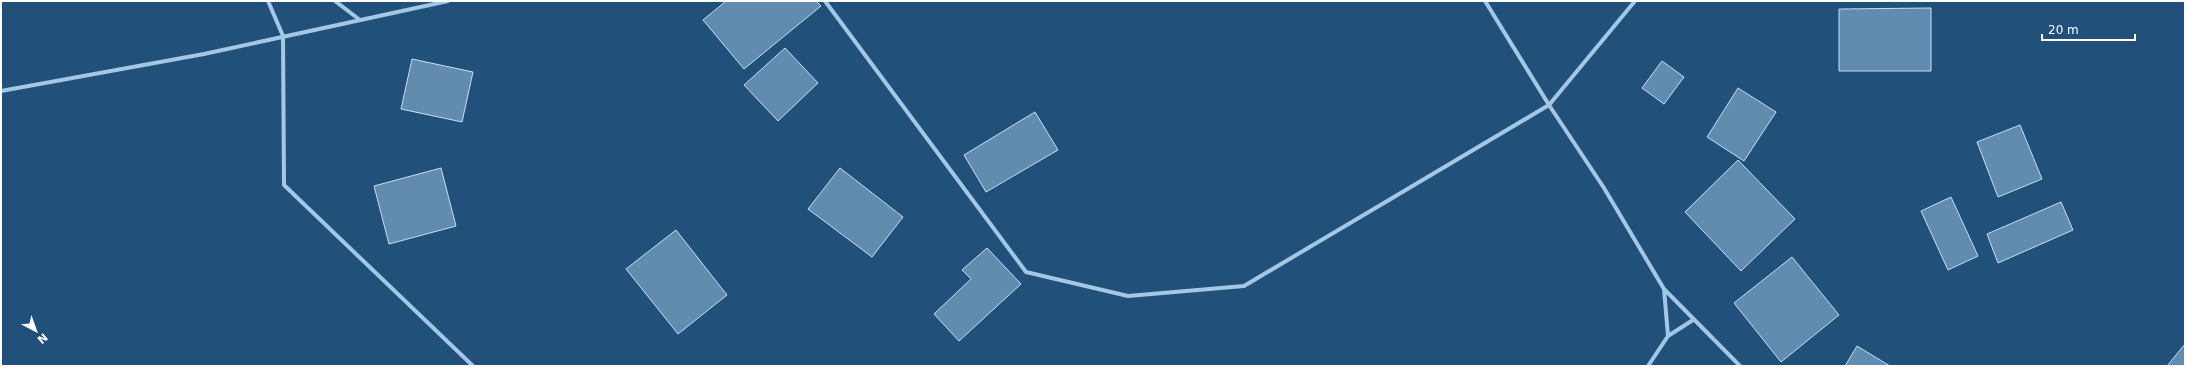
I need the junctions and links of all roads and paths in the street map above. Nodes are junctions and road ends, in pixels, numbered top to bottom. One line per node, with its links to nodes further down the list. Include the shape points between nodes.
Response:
1 (268, 1): 8 (street)
2 (334, 1): 7 (street)
3 (448, 1): 7 (street)
4 (826, 1): 10 (street, via 1026,272 1128,296 1244,286)
5 (1485, 1): 10 (street)
6 (1635, 1): 10 (street)
7 (360, 20): 8 (street)
8 (283, 36): 9 (street, via 204,54); 14 (street, via 284,185)
9 (1, 91)
10 (1549, 104): 11 (street, via 1604,188)
11 (1664, 289): 12 (street); 13 (street)
12 (1693, 320): 13 (street); 16 (street)
13 (1668, 336): 15 (street)
14 (473, 366)
15 (1648, 366)
16 (1740, 366)

